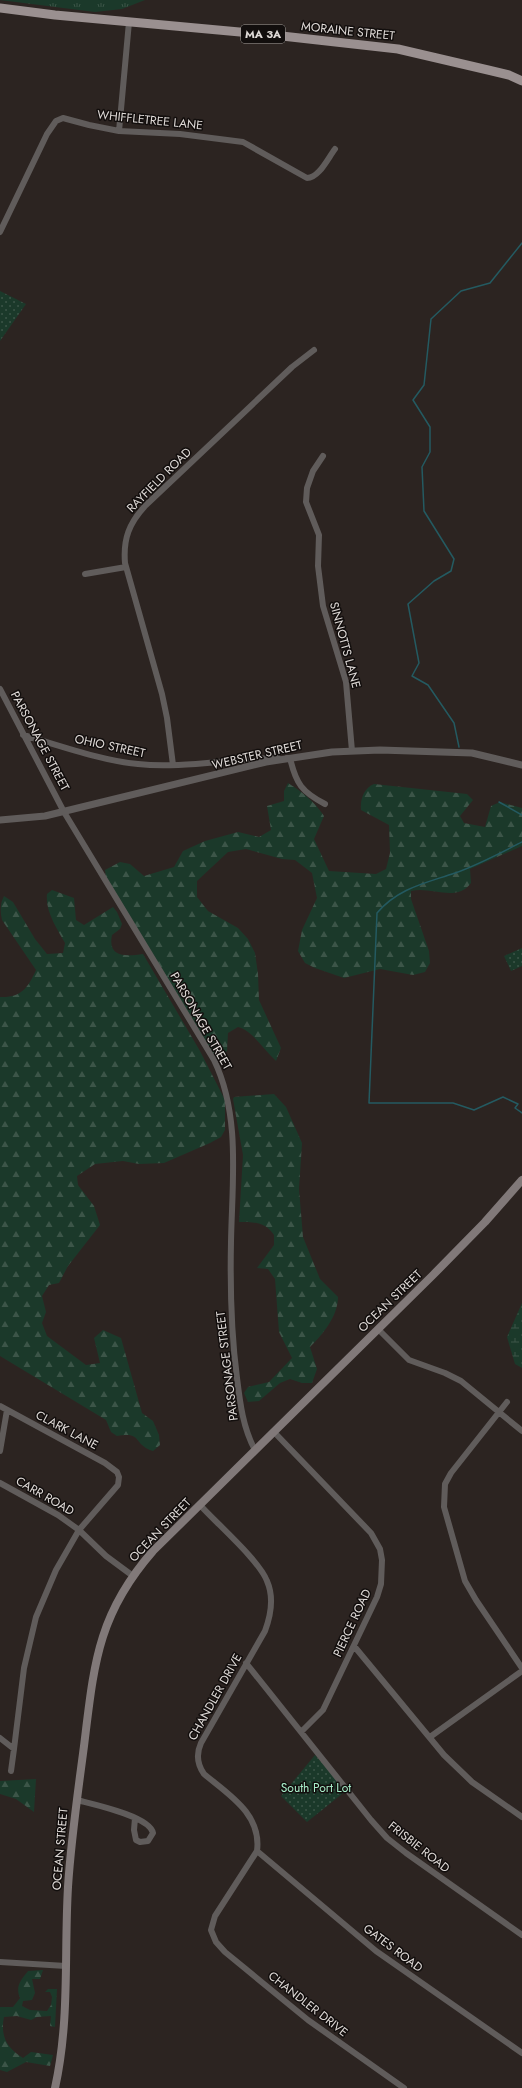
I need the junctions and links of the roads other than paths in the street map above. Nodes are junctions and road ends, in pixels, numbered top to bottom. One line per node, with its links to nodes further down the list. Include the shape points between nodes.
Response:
1 (0, 8): 2 (main road, MORAINE STREET / MA 3A)
2 (129, 22): 3 (main road, MORAINE STREET / MA 3A, via 398,48 509,75); 4 (street)
3 (522, 82)
4 (120, 131): 5 (street, WHIFFLETREE LANE, via 238,140 254,146 302,176 311,178 317,174); 6 (street, WHIFFLETREE LANE, via 68,118 56,121 44,139)
5 (334, 149)
6 (0, 232)
7 (314, 350): 9 (street, RAYFIELD ROAD, via 282,377 138,514 127,532)
8 (323, 456): 13 (street, SINNOTTS LANE, via 313,470 307,488 306,502 319,535 318,566 323,606 346,682)
9 (126, 567): 10 (street); 15 (street, RAYFIELD ROAD, via 168,718)
10 (85, 574)
11 (0, 689): 12 (street, PARSONAGE STREET)
12 (23, 735): 15 (street, OHIO STREET, via 132,763); 18 (street, PARSONAGE STREET)
13 (352, 751): 14 (street, WEBSTER STREET); 16 (street, WEBSTER STREET, via 472,753)
14 (290, 758): 15 (street, OHIO STREET, via 237,759); 17 (street, via 294,777 312,798); 18 (street, WEBSTER STREET)
15 (173, 765)
16 (522, 765)
17 (326, 804)
18 (64, 812): 19 (street, WEBSTER STREET); 28 (street, PARSONAGE STREET, via 222,1077 229,1104 234,1164 230,1279 232,1343 245,1426)
19 (0, 820)
20 (522, 1180): 21 (main road, OCEAN STREET, via 485,1222)
21 (378, 1329): 25 (street, via 409,1360 452,1376); 27 (main road, OCEAN STREET)
22 (507, 1402): 25 (street)
23 (0, 1406): 24 (street, CLARK LANE)
24 (7, 1410): 29 (street); 32 (street, CLARK LANE, via 105,1463 114,1469 119,1477 115,1490)
25 (498, 1413): 26 (street); 36 (street, via 451,1473 445,1484 444,1503 468,1587)
26 (522, 1431)
27 (274, 1432): 28 (main road, OCEAN STREET); 34 (street, PIERCE ROAD, via 366,1526 380,1549 380,1591)
28 (255, 1450): 31 (main road, OCEAN STREET)
29 (0, 1451)
30 (0, 1483): 32 (street, CARR ROAD, via 58,1515)
31 (200, 1505): 33 (main road, OCEAN STREET, via 154,1551); 35 (street, CHANDLER DRIVE, via 253,1560 267,1581 271,1601 270,1618)
32 (79, 1530): 33 (street, CARR ROAD, via 106,1556); 41 (street, via 56,1570 36,1617 24,1668)
33 (134, 1576): 43 (main road, OCEAN STREET, via 111,1613 98,1650)
34 (354, 1646): 38 (street, PIERCE ROAD, via 323,1710); 39 (street)
35 (246, 1663): 38 (street, FRISBIE ROAD); 46 (street, CHANDLER DRIVE, via 197,1754 200,1769 204,1774 239,1802 247,1812 256,1832)
36 (522, 1668)
37 (522, 1671): 39 (street)
38 (301, 1732): 47 (street, FRISBIE ROAD, via 387,1838)
39 (430, 1737): 44 (street, via 466,1777)
40 (0, 1738): 41 (street)
41 (14, 1749): 42 (street)
42 (11, 1771)
43 (77, 1800): 45 (street); 49 (main road, OCEAN STREET, via 68,1886)
44 (522, 1817)
45 (135, 1818)
46 (257, 1851): 50 (street, GATES ROAD, via 376,1951); 52 (street, CHANDLER DRIVE, via 215,1916 211,1930 216,1942 308,2020)
47 (522, 1934)
48 (0, 1962): 49 (street)
49 (66, 1966): 51 (main road, OCEAN STREET, via 66,2010)
50 (522, 2053)
51 (55, 2088)
52 (404, 2088)

